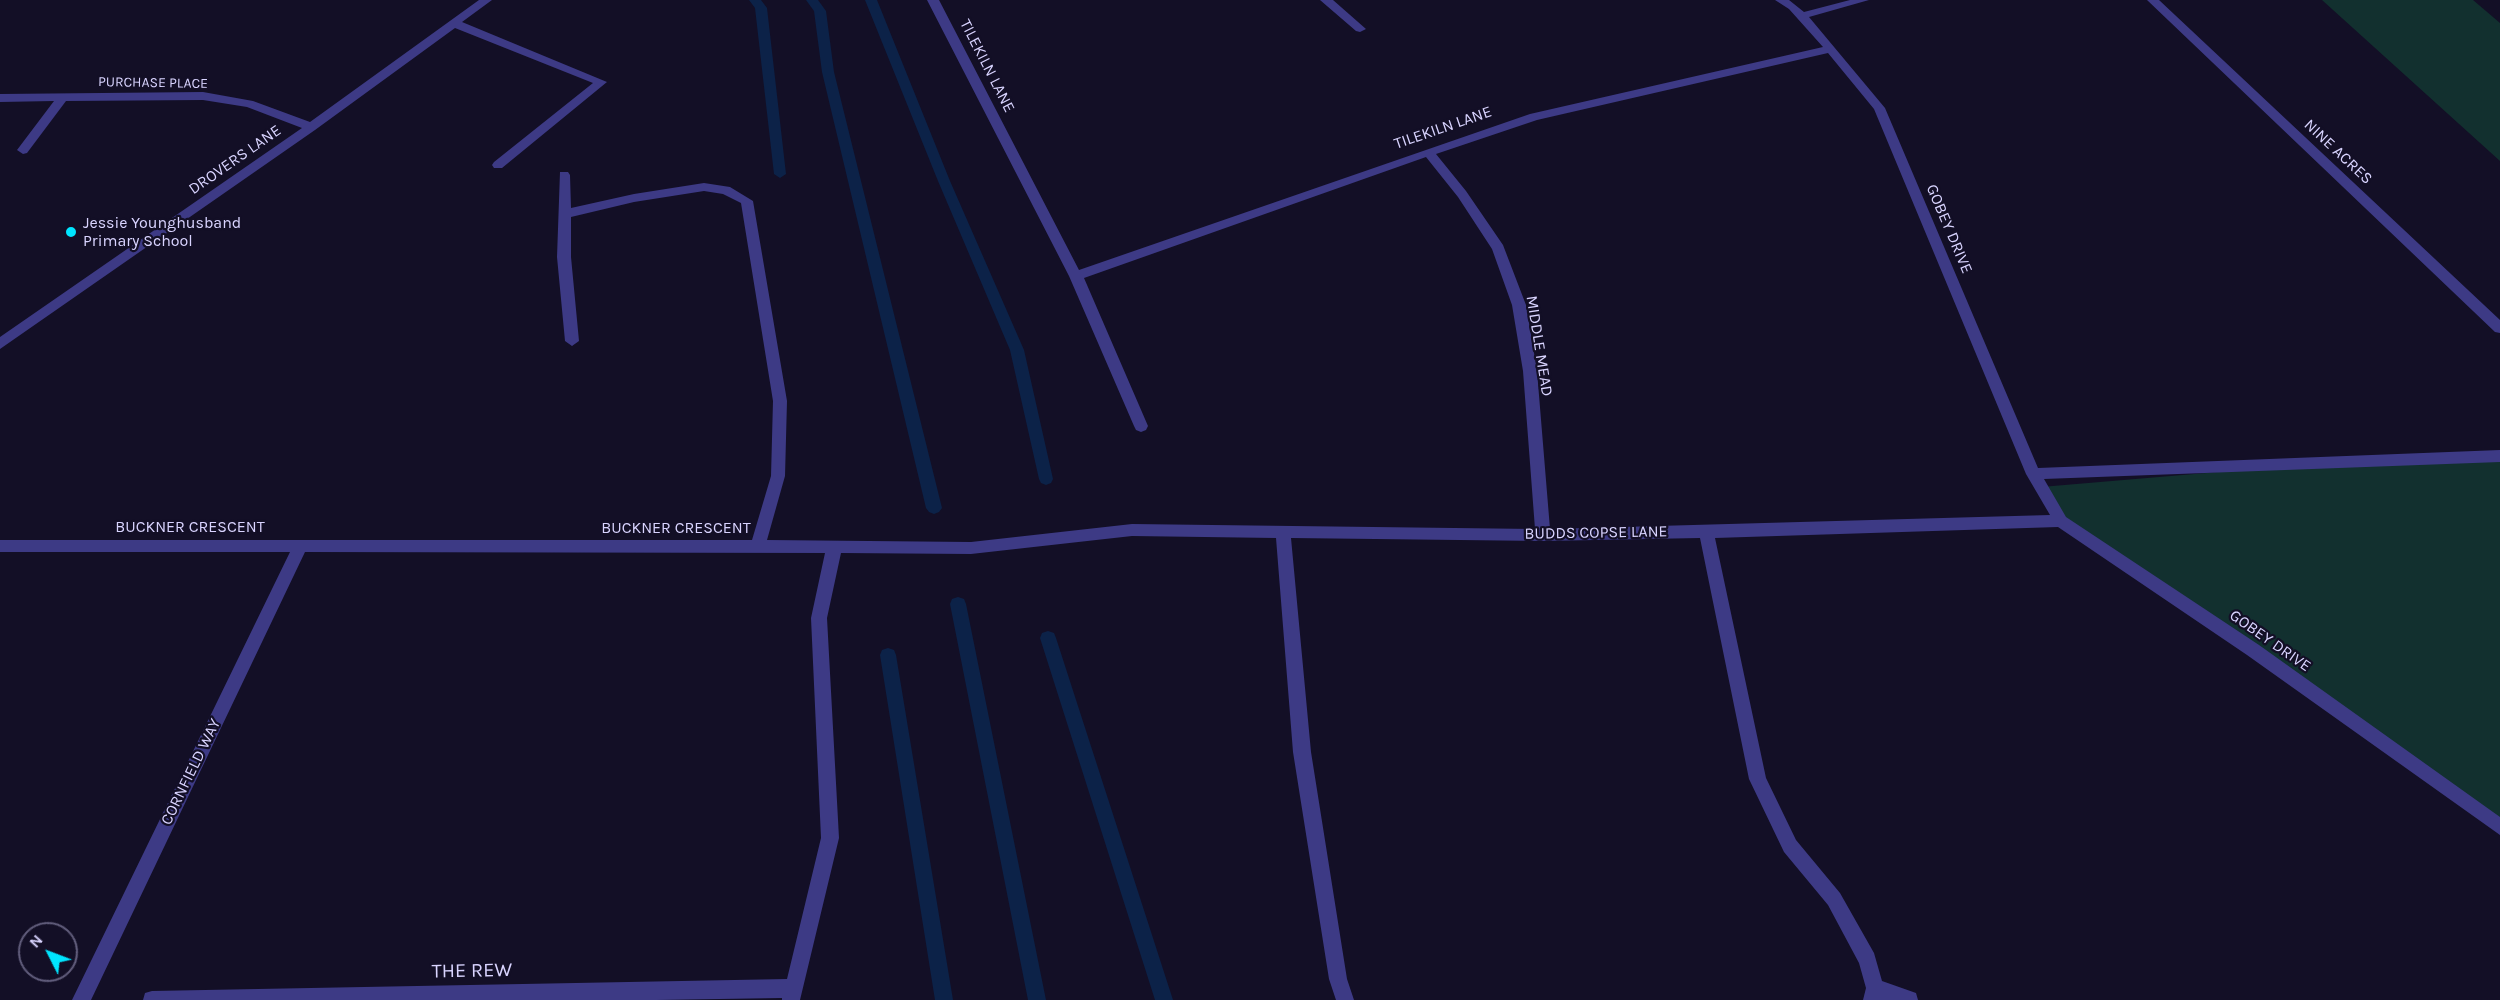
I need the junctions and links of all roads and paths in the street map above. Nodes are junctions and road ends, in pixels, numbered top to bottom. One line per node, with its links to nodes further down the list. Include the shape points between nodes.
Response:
1 (486, 0): 8 (street, DROVERS LANE)
2 (933, 0): 19 (street, TILEKILN LANE)
3 (1326, 0): 9 (street)
4 (1781, 0): 7 (street, GOBEY DRIVE)
5 (1863, 0): 7 (street)
6 (2153, 0): 20 (street, NINE ACRES)
7 (1801, 16): 10 (street, GOBEY DRIVE)
8 (454, 23): 13 (street, DROVERS LANE); 16 (street, via 601,82)
9 (1360, 29)
10 (1831, 49): 15 (street, TILEKILN LANE, via 1534,117); 25 (street, GOBEY DRIVE, via 1879,108)
11 (63, 97): 12 (street, PURCHASE PLACE); 13 (street, PURCHASE PLACE, via 203,96 249,104); 14 (street)
12 (0, 98)
13 (311, 127): 22 (street, DROVERS LANE)
14 (22, 150)
15 (1428, 152): 19 (street, TILEKILN LANE); 29 (street, MIDDLE MEAD, via 1498,248 1519,305 1530,371)
16 (498, 165)
17 (564, 175): 18 (street)
18 (565, 214): 21 (street, via 564,257); 32 (street, BUCKNER CRESCENT, via 634,198 704,188 726,190 747,201 780,401 778,476)
19 (1076, 276): 23 (street, TILEKILN LANE)
20 (2500, 328)
21 (572, 341)
22 (0, 344)
23 (1141, 426)
24 (2500, 456): 25 (street)
25 (2033, 474): 26 (street, GOBEY DRIVE)
26 (2061, 521): 28 (street, BUDDS COPSE LANE); 34 (street, GOBEY DRIVE, via 2253,650)
27 (1283, 532): 29 (street, BUDDS COPSE LANE); 33 (street, BUDDS COPSE LANE, via 1132,530 980,547); 39 (street, via 1302,752 1338,979)
28 (1706, 532): 29 (street, BUDDS COPSE LANE); 36 (street, via 1758,779 1790,846 1834,899 1867,960)
29 (1543, 535)
30 (301, 545): 31 (street, BUCKNER CRESCENT); 32 (street, BUCKNER CRESCENT); 37 (street, CORNFIELD WAY)
31 (0, 546)
32 (758, 546): 33 (street, BUDDS COPSE LANE)
33 (834, 548): 35 (street, via 819,618 830,838)
34 (2500, 827)
35 (792, 994): 38 (street, THE REW)
36 (1874, 994): 40 (street)
37 (81, 1000)
38 (152, 1000)
39 (1345, 1000)
40 (1910, 1000)

